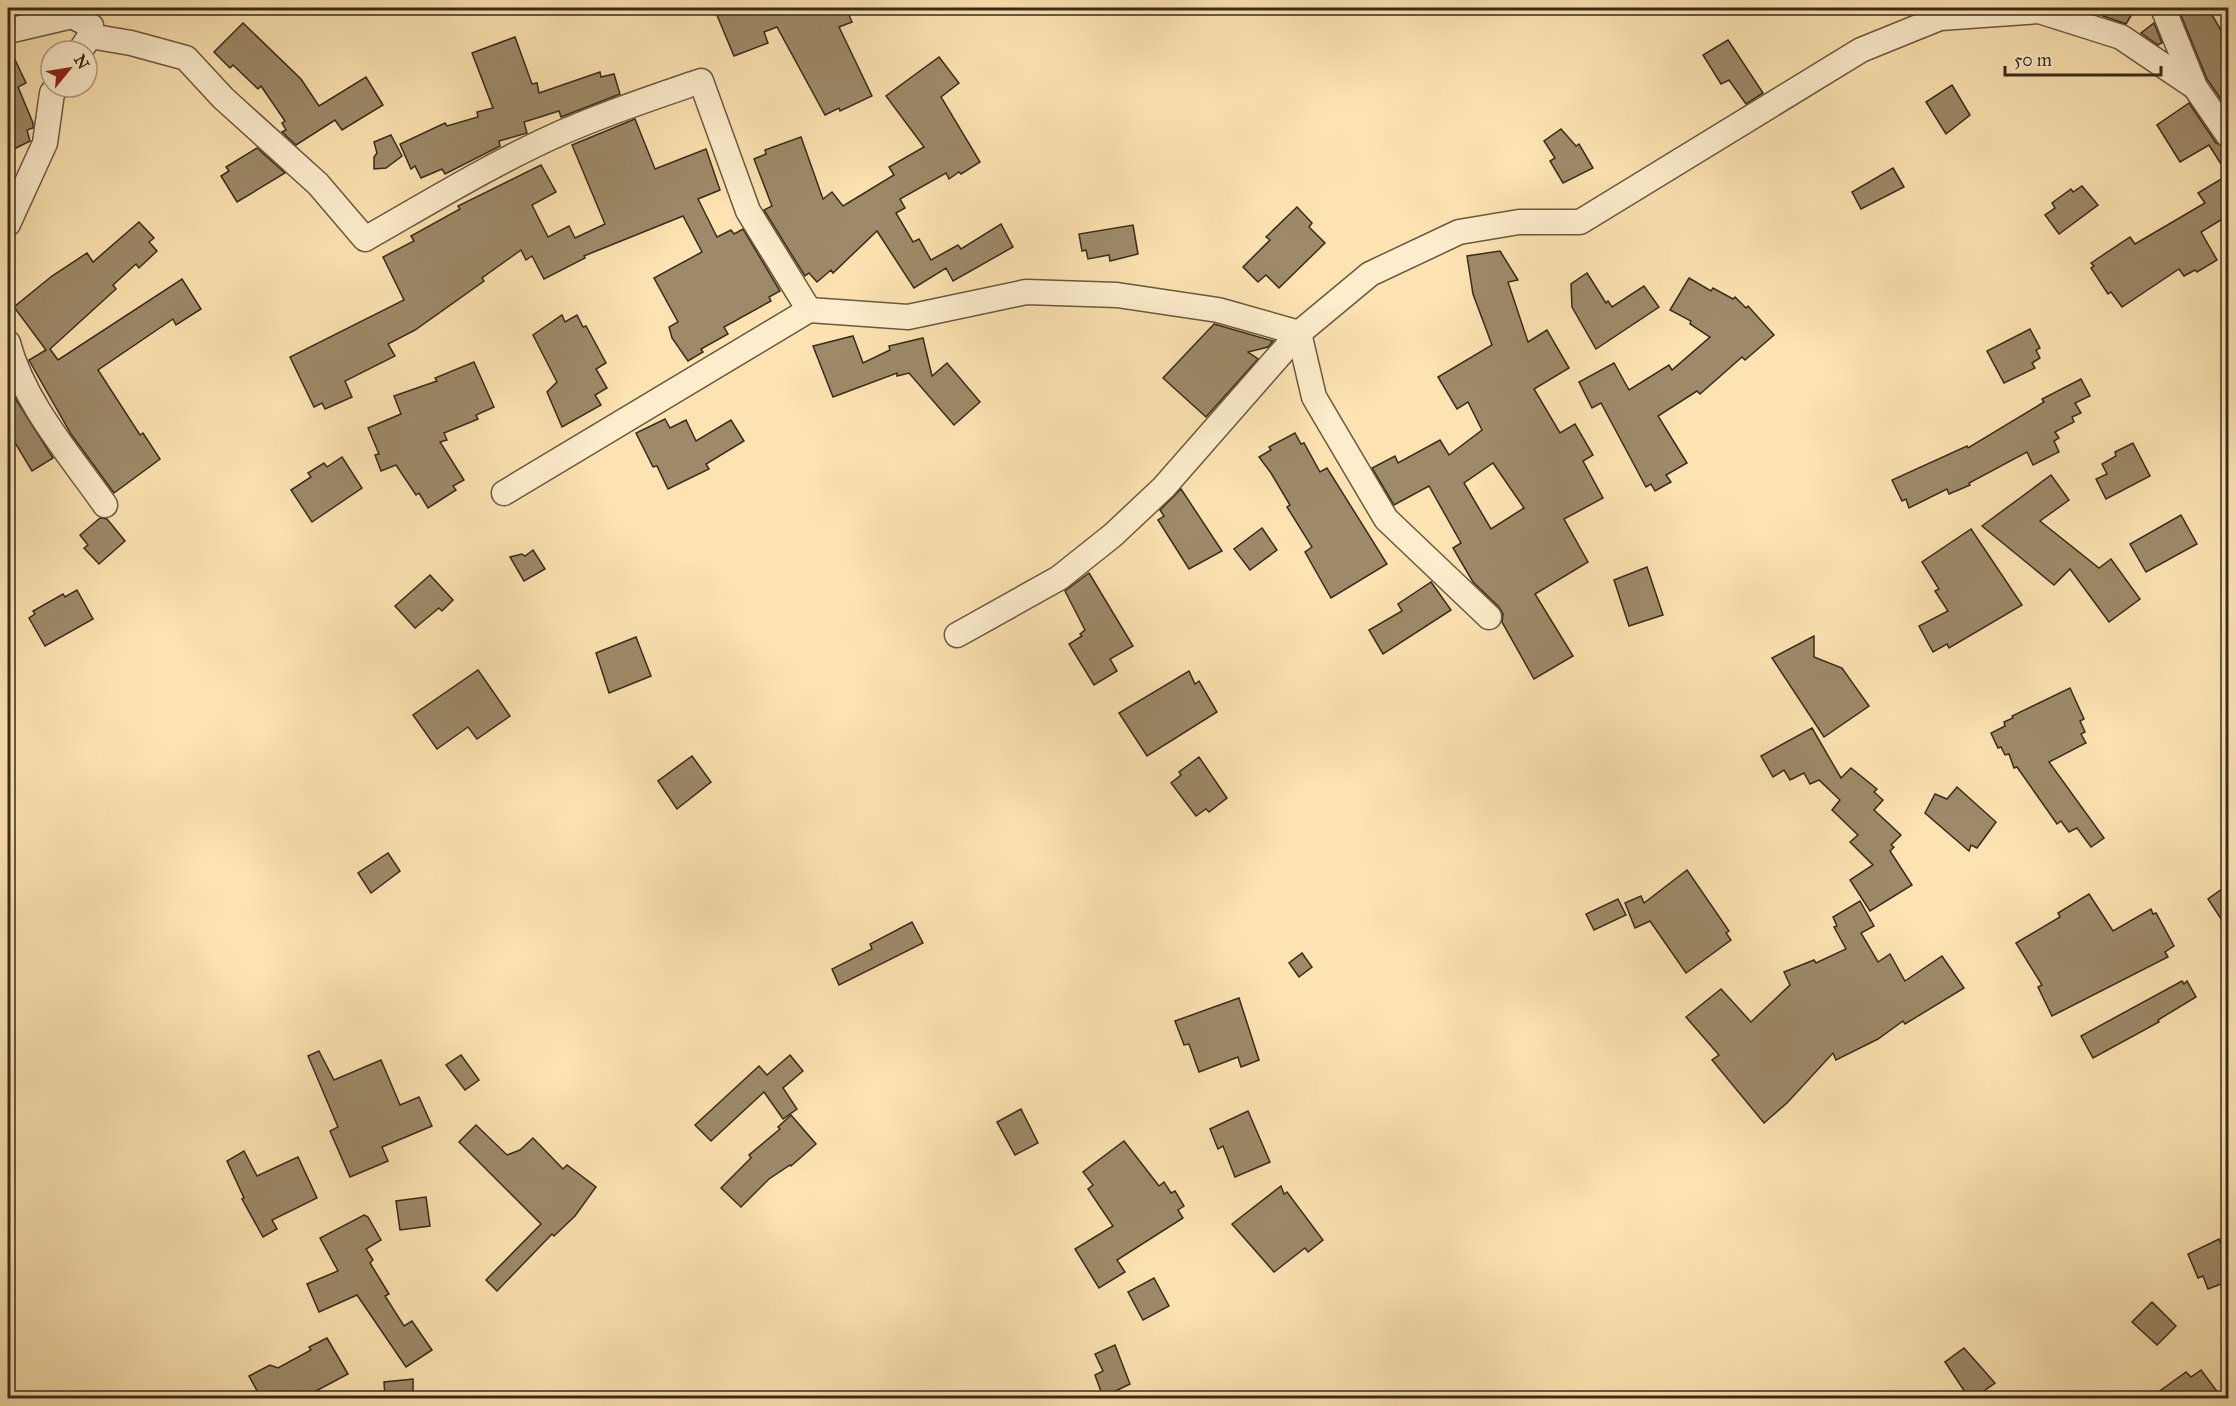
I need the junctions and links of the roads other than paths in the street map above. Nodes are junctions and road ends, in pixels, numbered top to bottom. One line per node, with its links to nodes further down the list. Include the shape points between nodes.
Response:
1 (2163, 8): 5 (street)
2 (8, 31): 3 (street, via 72,16 91,26)
3 (86, 39)
4 (99, 43): 9 (street, via 131,43 186,58 223,98 318,184 365,239 563,132 621,107 701,81 748,211)
5 (2195, 87): 7 (street); 10 (street, via 2121,38 2039,11 1940,18 1861,50 1580,222 1519,222 1459,232 1370,274)
6 (51, 99): 8 (street, via 45,143)
7 (2229, 135)
8 (8, 224)
9 (809, 310): 10 (street, via 908,317 1026,292 1117,295 1218,310); 12 (street)
10 (1299, 333): 14 (street, via 1314,397 1386,519); 15 (street, via 1164,487 1113,535 1059,578)
11 (8, 343): 13 (street, via 12,360 35,405)
12 (504, 493)
13 (105, 505)
14 (1490, 617)
15 (957, 635)

